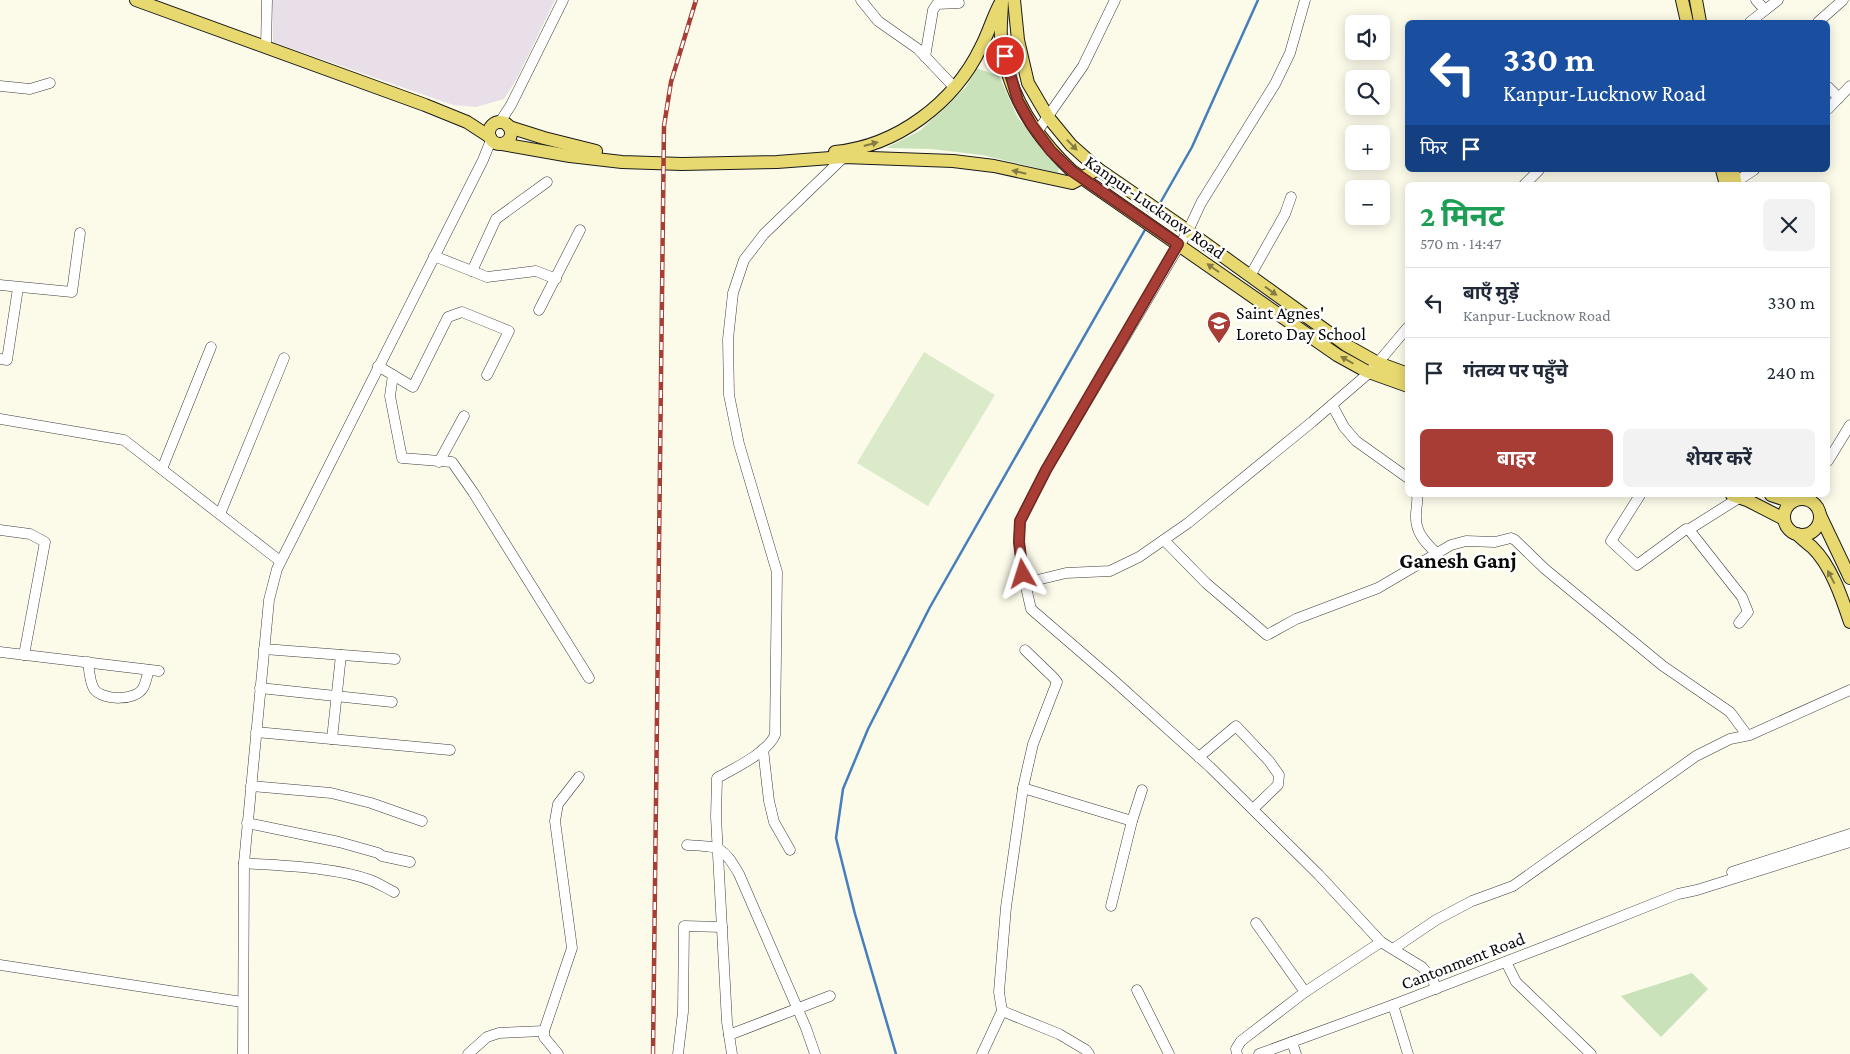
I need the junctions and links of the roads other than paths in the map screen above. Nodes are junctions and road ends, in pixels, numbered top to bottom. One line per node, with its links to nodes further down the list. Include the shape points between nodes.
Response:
1 (136, 0): 23 (main road)
2 (267, 0): 23 (street)
3 (563, 0): 34 (street)
4 (861, 0): 24 (street, via 878,20)
5 (1002, 0): 28 (main road, via 992,17 982,47); 35 (main road, Kanpur-Lucknow Road, via 1001,39 1009,73 1018,101)
6 (1014, 0): 32 (main road, Kanpur-Lucknow Road, via 1018,40 1028,83)
7 (1115, 0): 32 (street, via 1083,66)
8 (1305, 0): 47 (street, via 1290,53 1275,84 1201,203)
9 (1682, 0): 19 (main road)
10 (1688, 0): 20 (main road)
11 (1696, 0): 21 (main road)
12 (1756, 0): 18 (street)
13 (1778, 0): 18 (street)
14 (1843, 0): 22 (street)
15 (1846, 0): 17 (street)
16 (959, 3): 24 (street, via 937,4 933,10)
17 (1850, 4)
18 (1759, 18)
19 (1687, 20)
20 (1693, 20)
21 (1700, 20)
22 (1820, 20)
23 (266, 47): 33 (main road)
24 (925, 57): 28 (street)
25 (50, 83): 26 (street, via 30,89)
26 (0, 86)
27 (1850, 86): 30 (street)
28 (954, 87): 34 (main road, one-way to 28, via 584,150 619,155 689,158 816,154 882,141 932,110)
29 (1830, 88): 30 (street)
30 (1839, 98): 31 (street)
31 (1830, 107)
32 (1048, 117): 35 (street); 38 (main road, Kanpur-Lucknow Road, one-way to 38)
33 (466, 122): 34 (main road); 36 (main road)
34 (503, 124): 36 (main road, via 490,128); 36 (main road, via 511,137 509,141)
35 (1037, 132): 41 (main road, Kanpur-Lucknow Road, via 1051,151)
36 (496, 142): 37 (main road, via 622,162 777,162); 50 (street, via 483,160)
37 (844, 157): 41 (main road, one-way to 37, via 1072,183 994,166 953,161); 108 (street, via 764,234 744,260 733,293 728,339 729,395 739,444 777,572 775,735)
38 (1098, 170): 41 (main road); 47 (main road, Kanpur-Lucknow Road)
39 (1536, 172): 43 (street)
40 (1751, 172): 44 (street)
41 (1083, 178): 49 (main road, Kanpur-Lucknow Road)
42 (546, 182): 51 (street, via 496,219)
43 (1527, 182)
44 (1736, 182)
45 (1291, 197): 52 (street, via 1285,214)
46 (580, 230): 53 (street)
47 (1188, 231): 49 (street); 52 (main road, Kanpur-Lucknow Road)
48 (80, 233): 55 (street, via 72,292)
49 (1178, 244): 62 (main road, Kanpur-Lucknow Road, one-way to 49, via 1338,355); 90 (street, via 1046,470 1020,521 1019,542)
50 (434, 256): 51 (street); 61 (street)
51 (472, 271): 53 (street, via 487,277 536,271)
52 (1250, 276): 62 (main road, Kanpur-Lucknow Road, one-way to 62)
53 (556, 279): 56 (street)
54 (0, 285): 55 (street)
55 (18, 288): 60 (street, via 7,360)
56 (539, 310)
57 (1405, 332): 62 (street)
58 (211, 347): 73 (street)
59 (284, 358): 81 (street)
60 (0, 359)
61 (378, 366): 64 (street); 88 (street)
62 (1374, 368): 63 (main road, Kanpur-Lucknow Road); 66 (main road, Kanpur-Lucknow Road); 67 (street)
63 (1405, 373)
64 (394, 375): 65 (street, via 413,387 448,317 462,312 509,331); 72 (street, via 390,396 402,458)
65 (487, 375)
66 (1405, 384)
67 (1332, 405): 74 (street, via 1356,442); 86 (street)
68 (464, 416): 72 (street)
69 (0, 419): 73 (street, via 124,440)
70 (1850, 425): 71 (street)
71 (1830, 458)
72 (439, 462): 100 (street, via 452,462 473,492)
73 (162, 469): 81 (street)
74 (1405, 476)
75 (1417, 497): 87 (street, via 1417,528)
76 (1639, 497): 84 (street, via 1611,541 1636,565)
77 (1735, 497): 84 (street)
78 (1738, 497): 82 (main road)
79 (1799, 498): 80 (main road); 82 (main road, via 1786,509)
80 (1818, 506): 85 (main road, via 1820,521 1814,531); 89 (main road)
81 (220, 514): 88 (street)
82 (1784, 519): 85 (main road, via 1788,529)
83 (0, 530): 96 (street, via 30,534 45,542)
84 (1688, 530): 92 (street, via 1742,597 1748,612)
85 (1797, 534): 91 (main road, one-way to 85, via 1822,560)
86 (1164, 540): 87 (street, via 1206,584 1267,635 1296,619 1378,588); 90 (street, via 1110,571 1066,573)
87 (1436, 553): 106 (street, via 1466,541 1515,540 1545,570 1663,666 1730,712)
88 (280, 561): 93 (street, via 269,600)
89 (1850, 578)
90 (1025, 583): 110 (street, via 1031,609)
91 (1850, 622)
92 (1739, 623)
93 (264, 649): 97 (street); 101 (street)
94 (1025, 650): 113 (street, via 1057,682 1034,744)
95 (0, 652): 96 (street)
96 (24, 655): 99 (street)
97 (341, 655): 98 (street); 103 (street)
98 (395, 659)
99 (88, 662): 99 (street, via 154,670 143,689 114,699 94,689)
100 (589, 678)
101 (260, 688): 103 (street); 105 (street)
102 (1850, 690): 106 (street)
103 (336, 696): 104 (street); 107 (street)
104 (392, 702)
105 (256, 732): 107 (street); 112 (street)
106 (1747, 735): 132 (street, via 1730,739 1696,756 1513,886 1472,901)
107 (332, 739): 109 (street)
108 (767, 746): 122 (street, via 717,778); 123 (street, via 769,801 774,822)
109 (450, 750)
110 (1199, 757): 115 (street); 115 (street, via 1236,726 1279,775 1278,785)
111 (579, 778): 143 (street, via 558,804 556,821 572,948)
112 (251, 786): 116 (street, via 331,793); 118 (street)
113 (1023, 788): 117 (street); 142 (street, via 1006,907 999,992)
114 (1142, 790): 117 (street)
115 (1253, 809): 131 (street)
116 (422, 821)
117 (1132, 821): 128 (street)
118 (248, 822): 124 (street); 125 (street)
119 (1850, 834): 127 (street, Cantonment Road, via 1698,884)
120 (1850, 842): 127 (street, Cantonment Road)
121 (687, 845): 122 (street)
122 (718, 847): 130 (street); 141 (street, via 729,855 739,874)
123 (790, 850)
124 (410, 862)
125 (244, 863): 126 (street, via 353,875); 139 (street)
126 (394, 892)
127 (1678, 894): 133 (street, Cantonment Road)
128 (1111, 906)
129 (1256, 923): 137 (street)
130 (722, 927): 144 (street); 149 (street, via 684,926 683,1012)
131 (1381, 942): 132 (street); 137 (street)
132 (1393, 949): 135 (street, via 1422,967)
133 (1506, 962): 135 (street, Cantonment Road); 159 (street, via 1516,982)
134 (0, 965): 139 (street)
135 (1436, 989): 140 (street, Cantonment Road)
136 (1137, 990): 154 (street)
137 (1305, 992): 155 (street, via 1241,1041)
138 (830, 996): 141 (street)
139 (242, 1002): 146 (street)
140 (1393, 1005): 145 (street, Cantonment Road); 158 (street)
141 (797, 1008): 144 (street); 151 (street)
142 (1002, 1011): 152 (street); 153 (street, via 1059,1034)
143 (544, 1031): 147 (street, via 499,1033 487,1037); 148 (street, via 544,1038)
144 (729, 1035): 150 (street)
145 (1292, 1042): 156 (street, Cantonment Road); 157 (street)
146 (243, 1054)
147 (468, 1054)
148 (558, 1054)
149 (678, 1054)
150 (732, 1054)
151 (815, 1054)
152 (982, 1054)
153 (1089, 1054)
154 (1169, 1054)
155 (1237, 1054)
156 (1259, 1054)
157 (1296, 1054)
158 (1408, 1054)
159 (1591, 1054)

